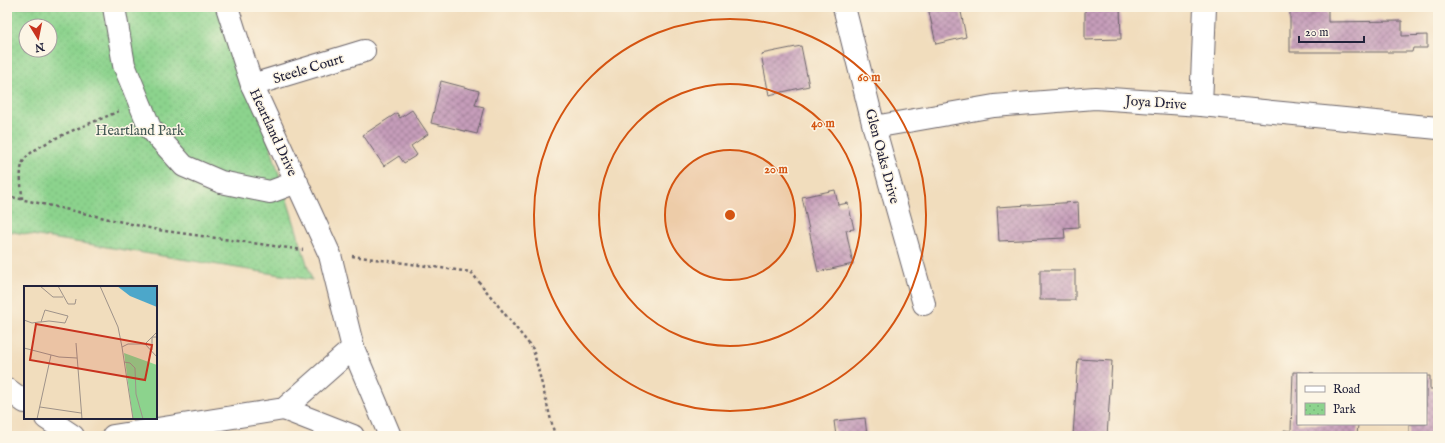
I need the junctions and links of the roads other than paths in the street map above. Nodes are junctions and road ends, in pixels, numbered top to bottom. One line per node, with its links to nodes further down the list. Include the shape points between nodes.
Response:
1 (114, 7): 10 (street, via 124,65 150,128 184,166 220,182 270,192)
2 (227, 7): 6 (street, Heartland Drive)
3 (844, 7): 8 (street, Glen Oaks Drive)
4 (1205, 7): 7 (street)
5 (364, 51): 6 (street, Steele Court)
6 (252, 85): 10 (street, Heartland Drive)
7 (1201, 105): 8 (street, Joya Drive, via 1095,98 994,106); 9 (street, Joya Drive)
8 (874, 127): 11 (street, Glen Oaks Drive)
9 (1438, 128)
10 (297, 182): 12 (street, Heartland Drive, via 330,254)
11 (924, 304)
12 (353, 348): 15 (street); 20 (street, Heartland Drive)
13 (7, 389): 14 (street)
14 (24, 401)
15 (284, 409): 18 (street); 19 (street)
16 (48, 419): 17 (street)
17 (73, 436)
18 (114, 436)
19 (353, 436)
20 (390, 436)

